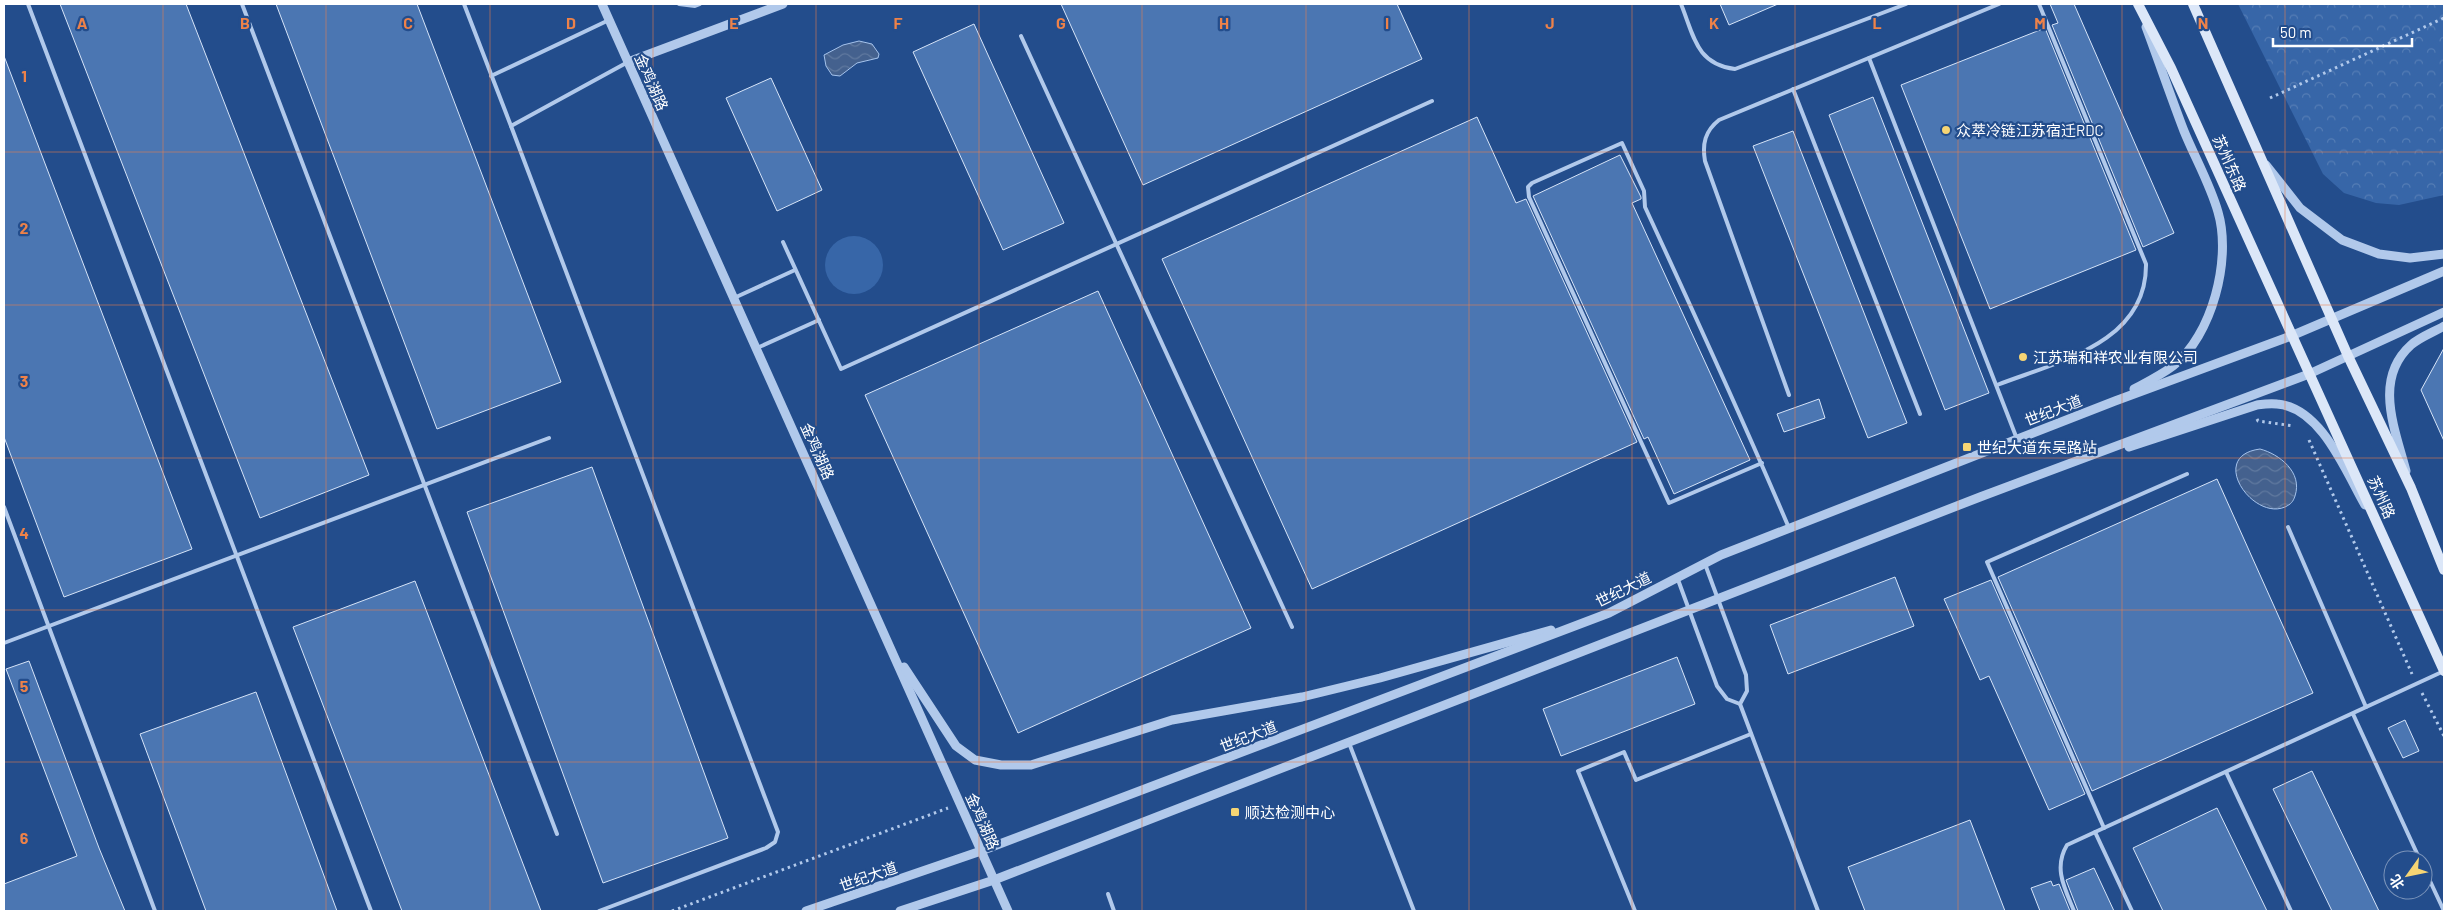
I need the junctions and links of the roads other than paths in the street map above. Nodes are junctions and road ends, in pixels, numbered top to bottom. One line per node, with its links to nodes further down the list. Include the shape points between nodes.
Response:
1 (28, 4): 52 (lane)
2 (242, 4): 45 (lane)
3 (464, 4): 18 (lane)
4 (602, 4): 14 (street, 金鸡湖路)
5 (679, 4): 6 (lane)
6 (700, 4)
7 (783, 4): 17 (street)
8 (1681, 4): 9 (lane, via 1700,51 1709,62 1734,69)
9 (1906, 4)
10 (1999, 4): 16 (lane)
11 (2038, 4): 37 (lane, via 2146,264 2146,278 2132,314 2105,341)
12 (2138, 4): 33 (main road, 苏州东路); 39 (street, via 2184,131 2218,211 2222,251 2220,278 2209,314 2194,344 2174,366)
13 (2192, 4): 22 (main road, 苏州东路)
14 (609, 20): 17 (street, 金鸡湖路); 18 (lane)
15 (1021, 36): 24 (lane)
16 (1869, 58): 19 (lane); 37 (lane)
17 (628, 62): 21 (lane); 28 (street, 金鸡湖路)
18 (491, 76): 21 (lane)
19 (1793, 89): 38 (lane, via 1719,120 1710,127 1703,150); 40 (lane)
20 (1432, 101): 24 (lane)
21 (511, 126): 80 (lane, via 778,832 776,842 766,848)
22 (2263, 162): 25 (street, via 2300,208 2342,240 2379,254 2402,257); 30 (main road, 苏州东路)
23 (783, 242): 26 (lane)
24 (1116, 244): 31 (lane, via 841,369); 60 (lane)
25 (2444, 254)
26 (796, 270): 28 (lane); 31 (lane)
27 (2444, 271): 30 (street, 世纪大道)
28 (734, 298): 34 (street, 金鸡湖路)
29 (2444, 312): 35 (street)
30 (2333, 319): 33 (street, 世纪大道); 35 (main road, 苏州路)
31 (819, 320): 34 (lane)
32 (2444, 326): 46 (street, via 2412,344 2396,360 2389,384 2390,408)
33 (2291, 336): 36 (main road, 苏州路); 39 (street, 世纪大道)
34 (757, 348): 62 (street, 金鸡湖路)
35 (2348, 356): 36 (street); 46 (main road, 苏州路)
36 (2309, 374): 47 (street); 51 (main road, 苏州路)
37 (1996, 385): 42 (lane)
38 (1789, 395)
39 (2115, 400): 42 (street, 世纪大道)
40 (1920, 414)
41 (549, 438): 45 (lane)
42 (2018, 439): 50 (street, 世纪大道)
43 (1762, 463): 43 (lane, via 1645,207 1644,190 1622,143 1532,183 1528,187 1529,197 1669,503); 50 (lane)
44 (2187, 474): 70 (lane, via 1987,562)
45 (424, 485): 52 (lane); 72 (lane)
46 (2411, 488): 54 (main road, 苏州路)
47 (1980, 497): 51 (street, via 2250,407 2278,404 2298,410 2325,434); 56 (street)
48 (4, 507): 59 (lane)
49 (2288, 527): 65 (lane)
50 (1789, 528): 53 (street, 世纪大道)
51 (2389, 549): 63 (main road, 苏州路)
52 (237, 555): 59 (lane); 79 (lane)
53 (1705, 563): 55 (street, 世纪大道); 56 (lane)
54 (2444, 570)
55 (1677, 577): 57 (lane); 58 (street, 世纪大道)
56 (1717, 599): 57 (street); 64 (lane, via 1746,675 1747,691)
57 (1689, 610): 64 (lane, via 1717,686 1727,698); 68 (street)
58 (1609, 613): 62 (street, via 1380,678 1302,697 1172,720 1031,765 975,760 956,746); 74 (street, 世纪大道)
59 (48, 626): 61 (lane); 78 (lane)
60 (1292, 627)
61 (4, 643)
62 (889, 643): 74 (street, 金鸡湖路)
63 (2444, 671): 65 (lane)
64 (1740, 704): 67 (lane)
65 (2366, 707): 66 (lane)
66 (2353, 714): 69 (lane); 73 (lane)
67 (1751, 734): 86 (lane, via 1636,780 1624,752 1578,771); 87 (lane)
68 (1349, 743): 75 (street); 85 (lane)
69 (2226, 772): 70 (lane); 90 (lane)
70 (2104, 828): 71 (lane)
71 (2095, 832): 88 (lane, via 2067,845 2062,854 2061,878); 89 (lane)
72 (557, 834)
73 (2415, 850)
74 (981, 851): 75 (street, 金鸡湖路); 81 (street, 世纪大道)
75 (994, 880): 82 (street); 83 (street, 金鸡湖路)
76 (2433, 887): 91 (lane)
77 (1108, 894): 84 (lane)
78 (155, 911)
79 (372, 911)
80 (599, 911)
81 (806, 911)
82 (900, 911)
83 (1008, 911)
84 (1114, 911)
85 (1414, 911)
86 (1635, 911)
87 (1818, 911)
88 (2074, 911)
89 (2132, 911)
90 (2291, 911)
91 (2444, 911)

